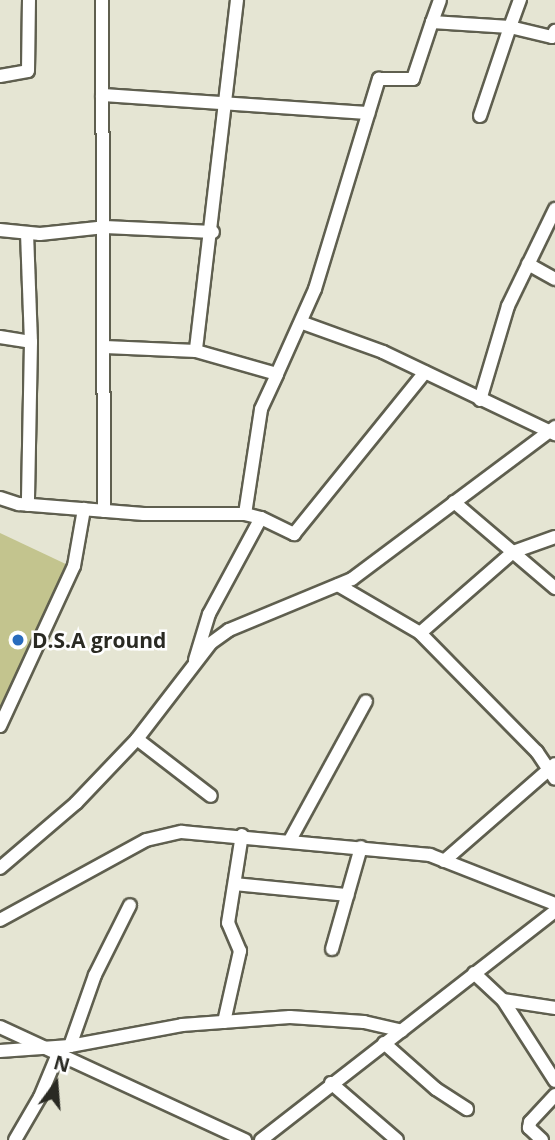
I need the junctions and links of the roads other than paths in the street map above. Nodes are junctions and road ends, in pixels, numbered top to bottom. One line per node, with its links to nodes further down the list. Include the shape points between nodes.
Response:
1 (29, 0): 9 (street, via 29,71)
2 (103, 0): 10 (street)
3 (237, 0): 11 (street)
4 (440, 0): 6 (street)
5 (520, 0): 7 (street)
6 (432, 22): 7 (street); 12 (street, via 413,79 379,79)
7 (510, 27): 8 (street, via 551,37); 13 (street)
8 (555, 31)
9 (0, 76)
10 (102, 96): 11 (street); 15 (street)
11 (228, 103): 12 (street); 18 (street)
12 (368, 113): 21 (street)
13 (481, 116)
14 (555, 209): 19 (street)
15 (105, 228): 17 (street); 18 (street); 24 (street)
16 (0, 230): 17 (street)
17 (27, 233): 23 (street)
18 (213, 233): 25 (street)
19 (528, 264): 20 (street); 28 (street, via 508,306)
20 (555, 279)
21 (303, 323): 26 (street); 27 (street)
22 (0, 337): 23 (street)
23 (31, 342): 32 (street)
24 (105, 347): 25 (street); 34 (street)
25 (196, 351): 27 (street)
26 (425, 372): 28 (street); 36 (street, via 294,534)
27 (277, 374): 35 (street, via 261,409)
28 (480, 400): 29 (street)
29 (553, 430): 31 (street)
30 (0, 498): 32 (street)
31 (454, 502): 38 (street); 39 (street)
32 (28, 505): 33 (street)
33 (84, 509): 34 (street); 44 (street, via 74,566)
34 (104, 511): 35 (street)
35 (245, 514): 36 (street)
36 (261, 518): 42 (street, via 209,614)
37 (555, 537): 38 (street)
38 (513, 552): 40 (street); 41 (street)
39 (338, 585): 41 (street); 42 (street, via 229,630 211,643)
40 (555, 588)
41 (420, 633): 46 (street)
42 (194, 665): 45 (street)
43 (366, 701): 49 (street)
44 (0, 726)
45 (137, 739): 47 (street); 52 (street, via 76,803)
46 (553, 770): 51 (street)
47 (211, 796)
48 (242, 835): 49 (street); 53 (street); 58 (street, via 182,832 146,840)
49 (290, 840): 50 (street)
50 (361, 847): 51 (street); 54 (street)
51 (444, 861): 55 (street)
52 (0, 868)
53 (235, 884): 54 (street); 63 (street, via 228,923 240,951)
54 (347, 895): 59 (street)
55 (555, 904)
56 (130, 905): 67 (street, via 95,975)
57 (555, 911): 60 (street)
58 (0, 920)
59 (332, 949)
60 (474, 973): 61 (street); 65 (street)
61 (503, 1000): 62 (street); 70 (street)
62 (555, 1008)
63 (224, 1022): 65 (street, via 290,1017 364,1022); 67 (street)
64 (0, 1027): 69 (street)
65 (402, 1031): 66 (street)
66 (384, 1043): 71 (street); 73 (street, via 436,1089)
67 (70, 1046): 69 (street)
68 (0, 1051): 69 (street)
69 (52, 1051): 74 (street, via 40,1097); 75 (street)
70 (555, 1081)
71 (331, 1083): 76 (street); 77 (street)
72 (555, 1095): 78 (street, via 530,1122 529,1128)
73 (467, 1109)
74 (15, 1140)
75 (245, 1140)
76 (261, 1140)
77 (397, 1140)
78 (542, 1140)

